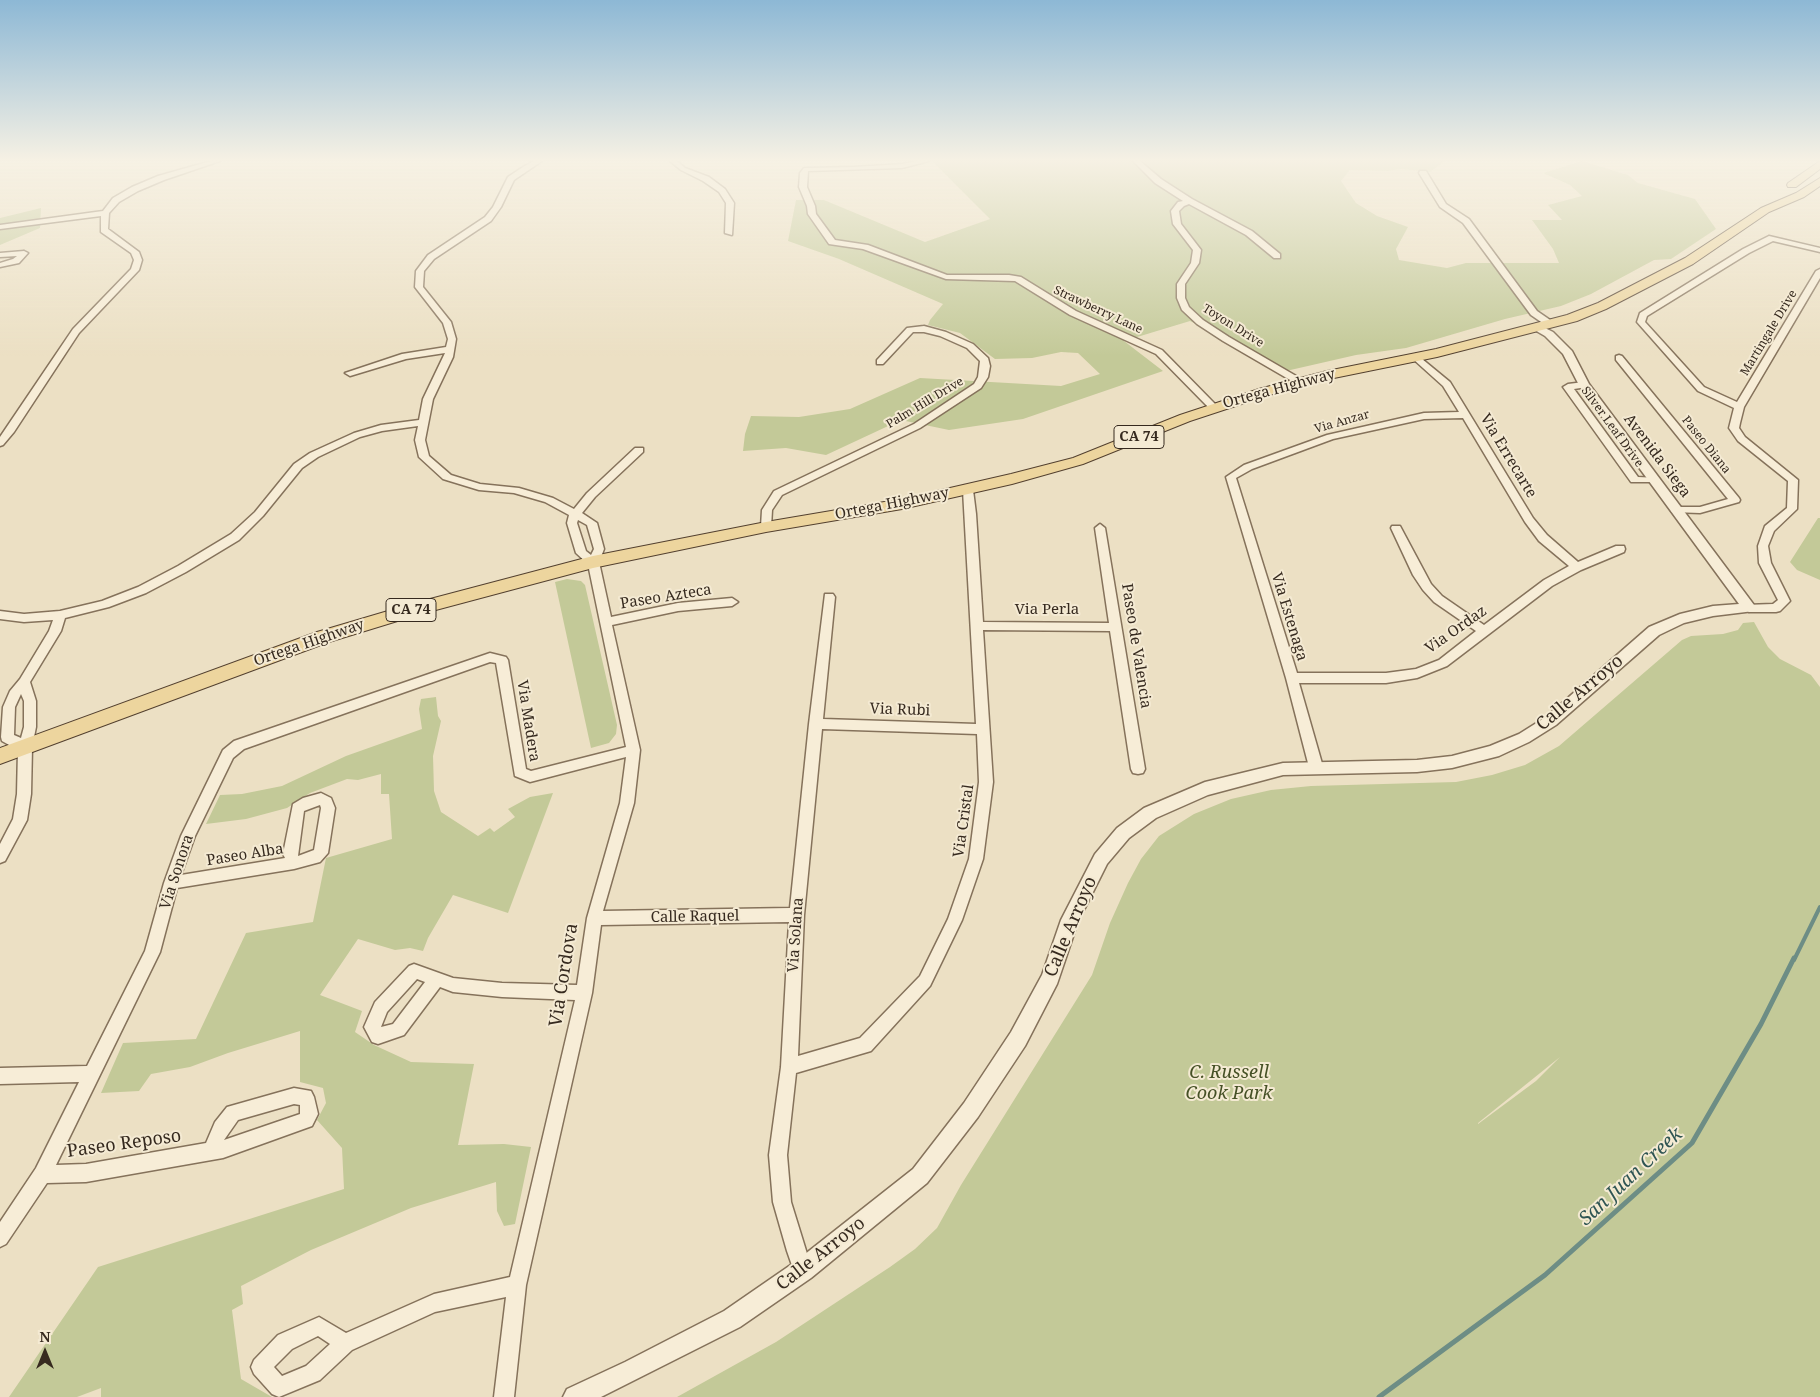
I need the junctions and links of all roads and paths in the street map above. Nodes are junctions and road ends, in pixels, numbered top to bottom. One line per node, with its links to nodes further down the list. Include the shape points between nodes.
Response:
1 (104, 226): 26 (street, via 104,230 135,252 138,260 135,270 76,331)
2 (479, 226): 16 (street, via 431,257 420,271 419,287 447,322 452,339)
3 (729, 226): 9 (street)
4 (821, 226): 22 (street, Strawberry Lane, via 832,242 865,247 946,277 1009,277 1018,280 1073,313 1159,352)
5 (1179, 226): 21 (street, Toyon Drive, via 1197,250 1195,263 1181,284 1185,308 1226,339)
6 (1238, 226): 12 (street)
7 (1469, 226): 15 (street)
8 (1742, 226): 15 (main road, Ortega Highway / CA 74, via 1657,278 1602,306)
9 (729, 233)
10 (1820, 250): 23 (street, via 1772,238 1738,255 1643,315 1641,322 1701,389)
11 (0, 255): 13 (street, via 24,254 16,261)
12 (1277, 256)
13 (0, 265)
14 (1820, 271): 23 (street, Martingale Drive)
15 (1543, 325): 17 (main road, Ortega Highway / CA 74); 30 (street, Avenida Siega, via 1568,353 1584,385)
16 (451, 350): 20 (street, via 405,356); 25 (street, via 428,399)
17 (1416, 357): 21 (main road, Ortega Highway / CA 74); 24 (street, Via Errecarte, via 1447,384)
18 (1619, 358): 30 (street, Paseo Diana, via 1735,500 1700,510)
19 (880, 362): 32 (street, Palm Hill Drive, via 910,330 924,329 970,346 985,360 985,366 978,386 916,426 778,493 766,510)
20 (350, 373)
21 (1300, 382): 22 (main road, Ortega Highway / CA 74)
22 (1213, 407): 29 (main road, Ortega Highway / CA 74, via 1078,460)
23 (1739, 407): 40 (street, Martingale Drive, via 1734,428 1740,439 1794,480 1792,509 1769,529 1763,546 1765,563 1784,601 1776,608)
24 (1466, 415): 28 (street, Via Anzar, via 1424,416 1330,437); 37 (street, Via Errecarte, via 1529,520 1543,538)
25 (424, 422): 31 (street, via 420,440 424,456 447,477 479,487 515,490 549,500); 42 (street, via 381,428 314,455 292,473 259,514 235,537 142,590 105,604)
26 (0, 443)
27 (640, 450): 31 (street)
28 (1230, 476): 48 (street, Via Estenaga)
29 (968, 490): 32 (main road, Ortega Highway / CA 74); 44 (street, Via Cristal)
30 (1676, 510): 40 (street, Avenida Siega)
31 (575, 514): 36 (street, via 572,523 581,553); 36 (street, via 592,523 599,549)
32 (766, 527): 36 (main road, Ortega Highway / CA 74)
33 (1100, 528): 45 (street, Paseo de Valencia)
34 (1396, 528): 46 (street, via 1427,587 1438,599)
35 (1620, 549): 37 (street, Via Ordaz)
36 (592, 562): 43 (street, Via Cordova); 54 (main road, Ortega Highway / CA 74, via 414,609 323,637)
37 (1577, 567): 46 (street, Via Ordaz, via 1548,582)
38 (829, 596): 52 (street, Via Solana)
39 (732, 602): 43 (street, Paseo Azteca, via 678,607)
40 (1749, 608): 57 (street, Calle Arroyo, via 1680,619 1654,631 1551,721 1493,752 1417,766)
41 (0, 615): 42 (street, via 24,618)
42 (60, 615): 49 (street, via 55,631)
43 (606, 622): 55 (street, Via Cordova)
44 (977, 626): 45 (street, Via Perla); 53 (street, Via Cristal)
45 (1117, 627): 58 (street, Paseo de Valencia)
46 (1484, 631): 48 (street, Via Ordaz, via 1443,663 1417,673 1386,678)
47 (490, 657): 55 (street, Via Madera, via 502,660 520,772 530,777); 61 (street, Via Sonora, via 239,745 228,754 188,836)
48 (1292, 678): 57 (street, Via Estenaga)
49 (24, 682): 50 (street); 51 (street)
50 (30, 701): 51 (street); 54 (street, via 30,730)
51 (9, 707): 54 (street, via 7,737)
52 (815, 724): 53 (street, Via Rubi); 62 (street, Via Solana)
53 (983, 729): 66 (street, Via Cristal, via 986,782 976,859 955,920 925,982 865,1045)
54 (25, 747): 56 (main road, Ortega Highway / CA 74); 59 (street, via 20,820)
55 (633, 750): 63 (street, Via Cordova, via 627,803)
56 (0, 756)
57 (1316, 767): 72 (street, Calle Arroyo, via 1283,769 1204,789 1150,813 1123,833 1101,859 1070,920 1050,978 1018,1039 971,1110 920,1176)
58 (1138, 769)
59 (0, 857)
60 (294, 863): 60 (street, Paseo Alba, via 315,858 321,852 328,808 320,799 298,808 290,854); 61 (street, Paseo Alba)
61 (171, 883): 67 (street, Via Sonora, via 152,952)
62 (797, 915): 63 (street, Calle Raquel); 66 (street, Via Solana)
63 (594, 918): 65 (street, Via Cordova)
64 (437, 979): 65 (street, via 453,985 502,990)
65 (584, 993): 73 (street, Via Cordova)
66 (789, 1067): 72 (street, Via Solana, via 778,1155 782,1202)
67 (91, 1074): 68 (street); 70 (street, Via Sonora)
68 (0, 1076)
69 (211, 1151): 69 (street, Paseo Reposo, via 306,1120 310,1114 308,1103 304,1097 294,1096 233,1114 221,1128); 70 (street, Paseo Reposo, via 86,1173)
70 (42, 1174): 71 (street, Via Sonora)
71 (0, 1238)
72 (803, 1270): 76 (street, Calle Arroyo, via 732,1319)
73 (517, 1285): 74 (street, via 434,1302); 75 (street, Via Cordova)
74 (345, 1343)
75 (504, 1397)
76 (575, 1397)

